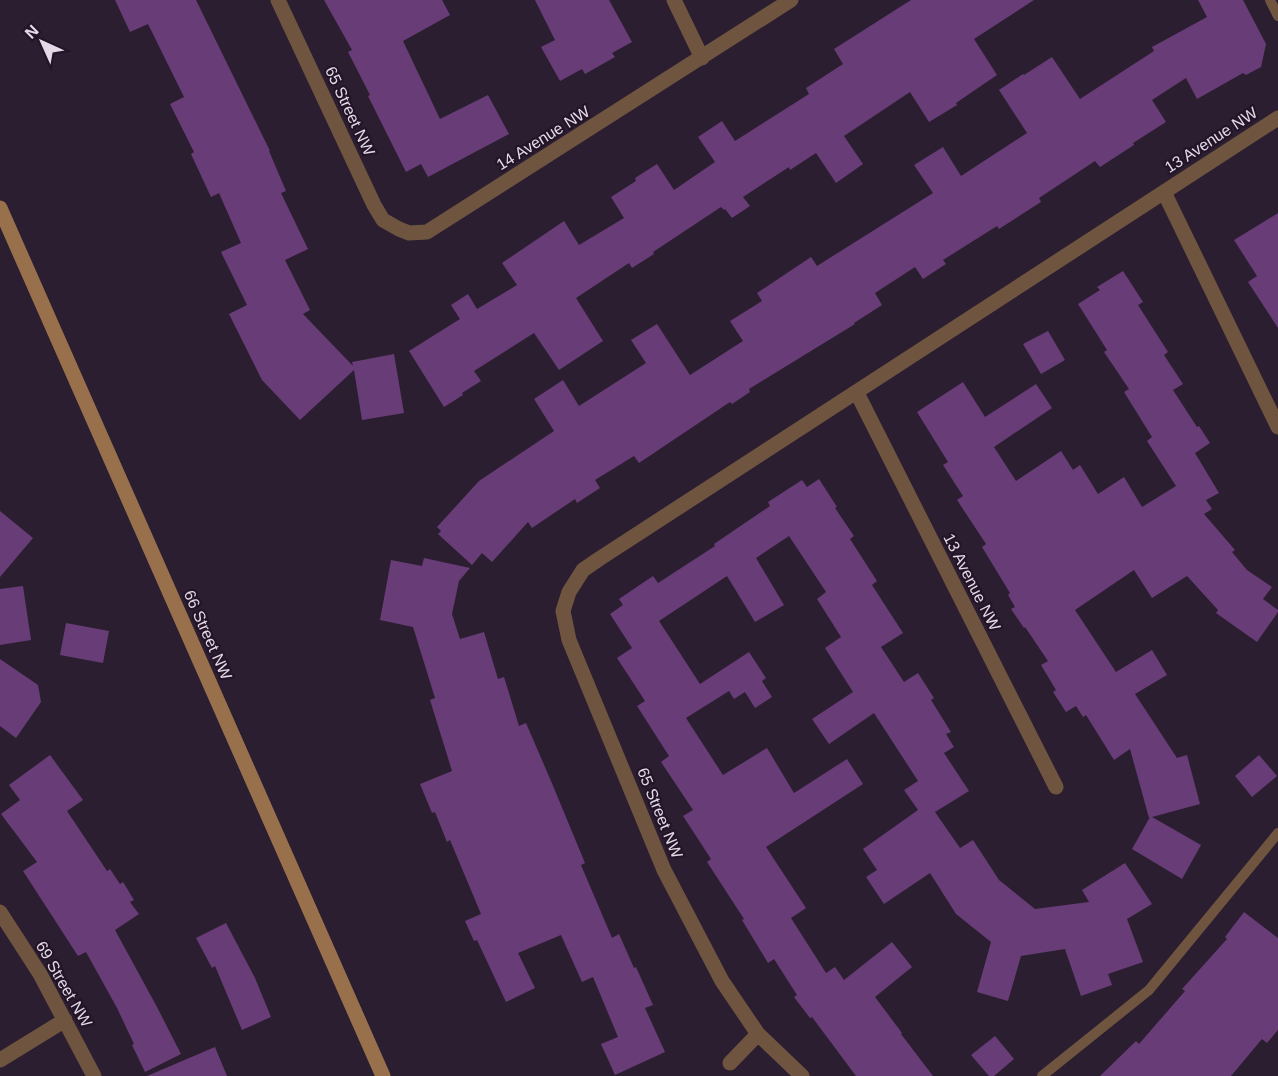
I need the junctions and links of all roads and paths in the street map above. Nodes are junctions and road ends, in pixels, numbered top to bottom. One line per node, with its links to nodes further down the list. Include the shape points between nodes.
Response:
1 (278, 0): 10 (street, 65 Street NW, via 374,205 383,220)
2 (674, 0): 6 (street)
3 (791, 0): 6 (street, 14 Avenue NW)
4 (1270, 0): 5 (lane)
5 (1278, 16)
6 (702, 58): 10 (street, 14 Avenue NW, via 427,232)
7 (1278, 118): 8 (street, 13 Avenue NW)
8 (1164, 192): 11 (street, 13 Avenue NW); 12 (street, 13 Avenue NW)
9 (0, 208): 22 (main road, 66 Street NW)
10 (399, 229)
11 (857, 393): 13 (street, 13 Avenue NW, via 583,570); 14 (street, 13 Avenue NW)
12 (1278, 427)
13 (569, 592): 18 (street, 65 Street NW, via 564,611 569,640 664,870 722,981)
14 (1056, 787)
15 (1278, 833): 24 (lane, via 1149,990)
16 (0, 912): 17 (street, 69 Street NW)
17 (65, 1020): 19 (street); 21 (street, 69 Street NW)
18 (758, 1034): 20 (street); 23 (street, 65 Street NW)
19 (0, 1060)
20 (730, 1063)
21 (94, 1076)
22 (383, 1076)
23 (802, 1076)
24 (1042, 1076)

